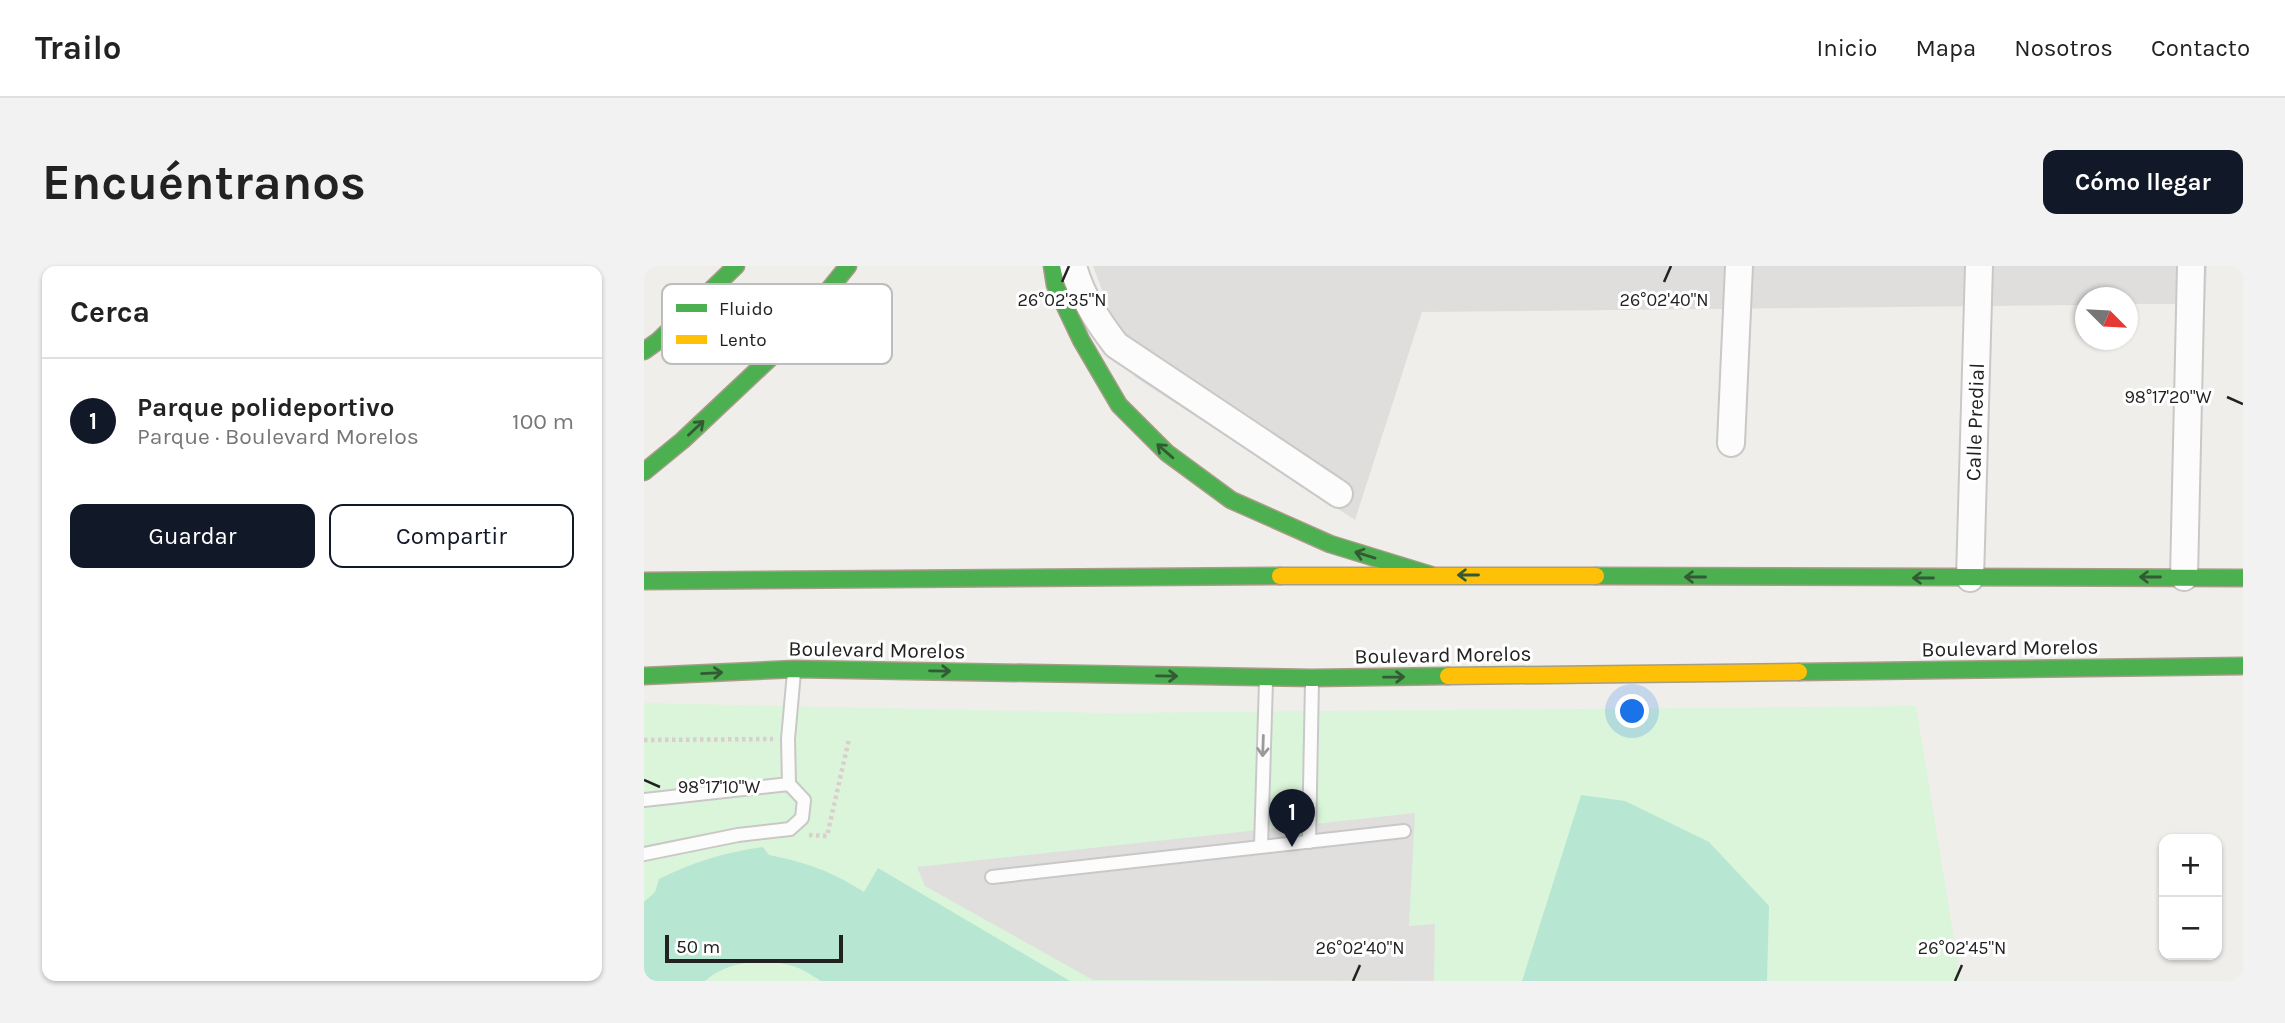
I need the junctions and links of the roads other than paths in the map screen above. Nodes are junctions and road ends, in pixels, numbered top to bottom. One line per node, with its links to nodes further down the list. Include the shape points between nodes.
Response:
1 (736, 266): 8 (main road)
2 (848, 266): 9 (main road, one-way to 2)
3 (1052, 266): 16 (main road, one-way to 3, via 1330,544 1231,500 1167,453 1119,405 1081,340 1055,285)
4 (1073, 266): 15 (street, via 1095,318 1116,345)
5 (1739, 266): 13 (street)
6 (1979, 266): 18 (street, Calle Predial)
7 (2191, 266): 17 (street)
8 (717, 284)
9 (834, 284)
10 (662, 337): 11 (main road)
11 (644, 351)
12 (765, 364): 14 (main road, one-way to 12)
13 (1731, 443)
14 (644, 472)
15 (1339, 494)
16 (1431, 575): 18 (main road, one-way to 16); 20 (main road)
17 (2183, 577): 18 (main road, one-way to 18); 19 (main road)
18 (1970, 578)
19 (2243, 578)
20 (644, 581)
21 (2243, 666): 25 (main road, Boulevard Morelos, one-way to 21)
22 (794, 668): 23 (main road, Boulevard Morelos, one-way to 22); 24 (main road, Boulevard Morelos, one-way to 24); 26 (lane)
23 (644, 676)
24 (1266, 677): 25 (main road, Boulevard Morelos); 30 (lane, one-way to 30)
25 (1312, 678): 29 (lane)
26 (789, 784): 27 (lane); 31 (lane, via 804,800 802,817 790,829)
27 (644, 800)
28 (1404, 831): 29 (lane)
29 (1309, 842): 30 (lane)
30 (1261, 846): 32 (lane)
31 (644, 854)
32 (992, 877)

